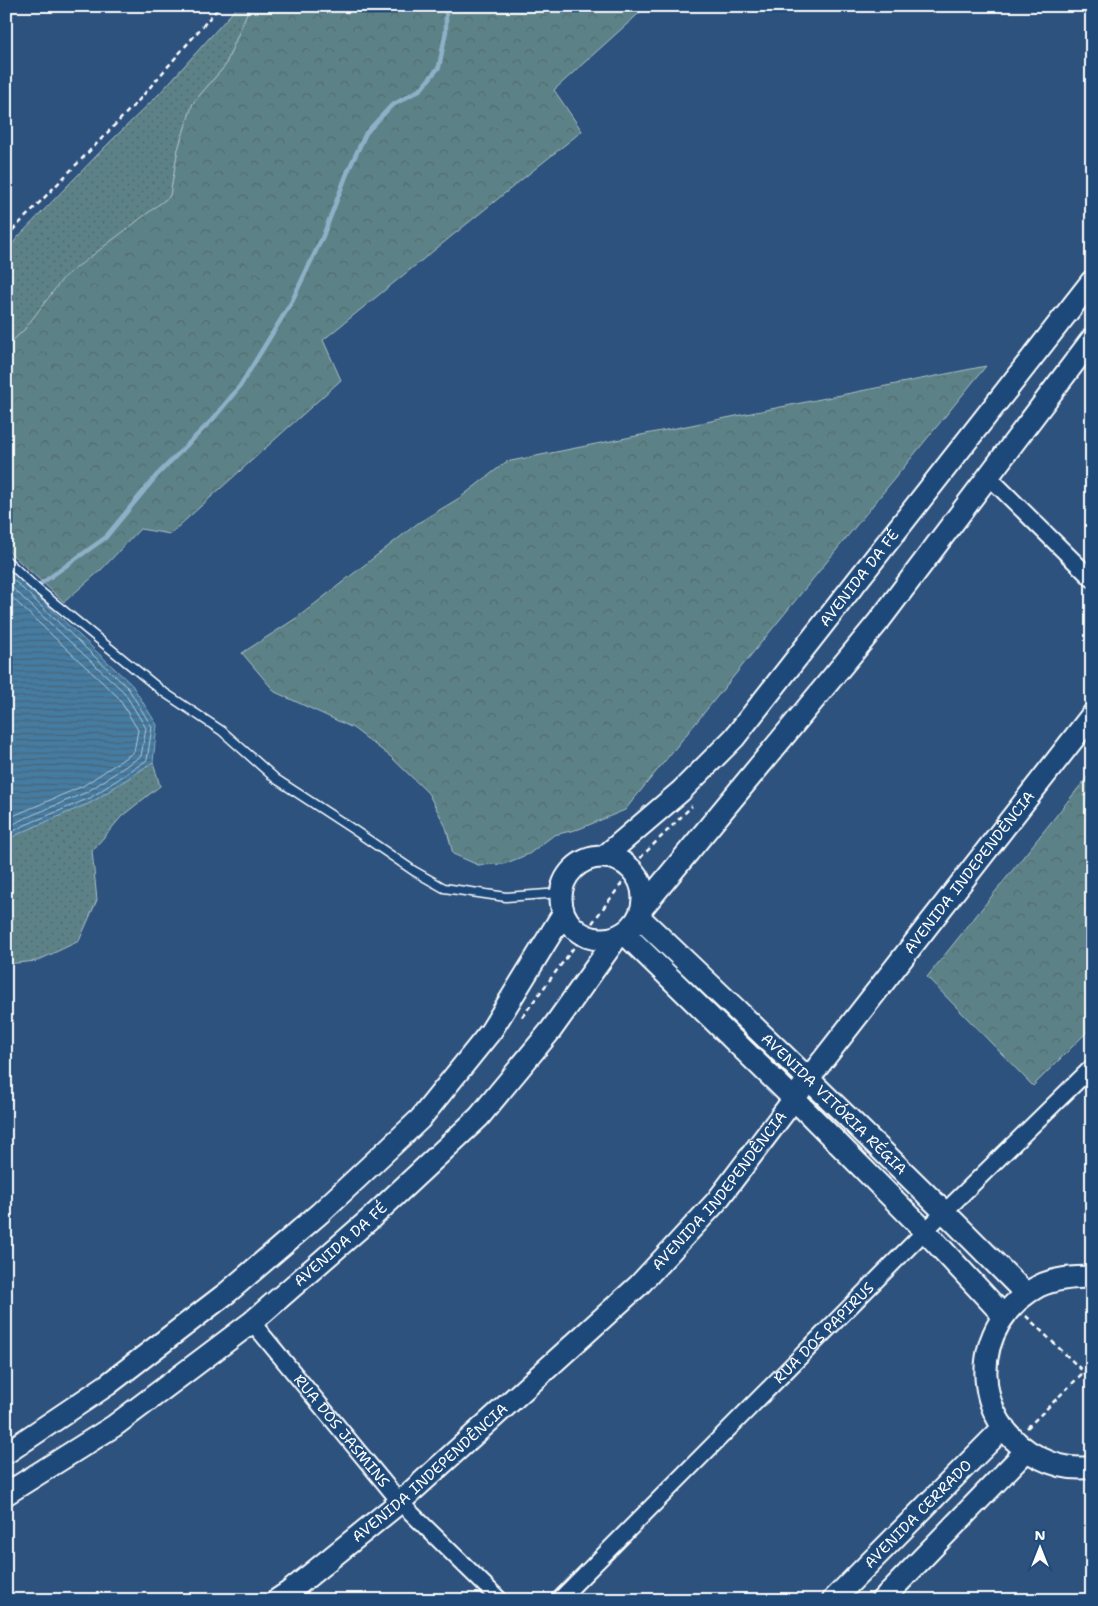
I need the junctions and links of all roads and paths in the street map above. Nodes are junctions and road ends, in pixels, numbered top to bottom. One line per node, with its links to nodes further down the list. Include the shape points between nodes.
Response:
1 (220, 6): 2 (path, via 139,100)
2 (6, 238)
3 (1092, 281): 9 (main road, AVENIDA DA FÉ, via 734,738 681,791)
4 (1092, 339): 5 (main road)
5 (988, 476): 7 (street); 11 (main road, via 879,621)
6 (6, 560): 10 (lane, via 162,691 222,732 276,779 414,871 444,888)
7 (1092, 579)
8 (1092, 716): 14 (main road, AVENIDA INDEPENDÊNCIA)
9 (605, 856): 10 (main road, via 592,857 571,870 564,881); 11 (main road, via 617,859 636,873 644,895)
10 (562, 904): 12 (main road, via 569,923 576,931 596,939); 24 (main road, via 491,1031 420,1119 320,1213 228,1292 107,1385)
11 (641, 912): 12 (main road); 14 (main road, AVENIDA VITÓRIA RÉGIA)
12 (621, 935): 15 (main road, AVENIDA VITÓRIA RÉGIA); 21 (main road, AVENIDA DA FÉ, via 551,1030 479,1117 370,1219)
13 (1092, 1067): 16 (street, RUA DOS PAPIRUS)
14 (808, 1078): 15 (main road, AVENIDA INDEPENDÊNCIA); 16 (main road, AVENIDA VITÓRIA RÉGIA)
15 (794, 1100): 17 (main road, AVENIDA VITÓRIA RÉGIA); 27 (main road, AVENIDA INDEPENDÊNCIA, via 716,1202 640,1286)
16 (945, 1212): 17 (street, RUA DOS PAPIRUS); 19 (main road, AVENIDA VITÓRIA RÉGIA)
17 (925, 1231): 20 (main road, AVENIDA VITÓRIA RÉGIA); 30 (street, RUA DOS PAPIRUS)
18 (1092, 1277): 19 (main road, via 1057,1280)
19 (1026, 1294): 20 (main road)
20 (1004, 1316): 22 (main road, via 990,1342 985,1372 989,1401)
21 (252, 1322): 26 (main road, AVENIDA DA FÉ, via 114,1426); 27 (street, RUA DOS JASMINS)
22 (1003, 1428): 23 (main road); 31 (main road, AVENIDA CERRADO)
23 (1026, 1451): 25 (main road, via 1053,1464); 32 (main road)
24 (6, 1454)
25 (1092, 1467)
26 (6, 1494)
27 (400, 1502): 28 (main road, AVENIDA INDEPENDÊNCIA); 29 (street, RUA DOS JASMINS)
28 (287, 1597)
29 (500, 1600)
30 (559, 1600)
31 (833, 1600)
32 (882, 1600)

